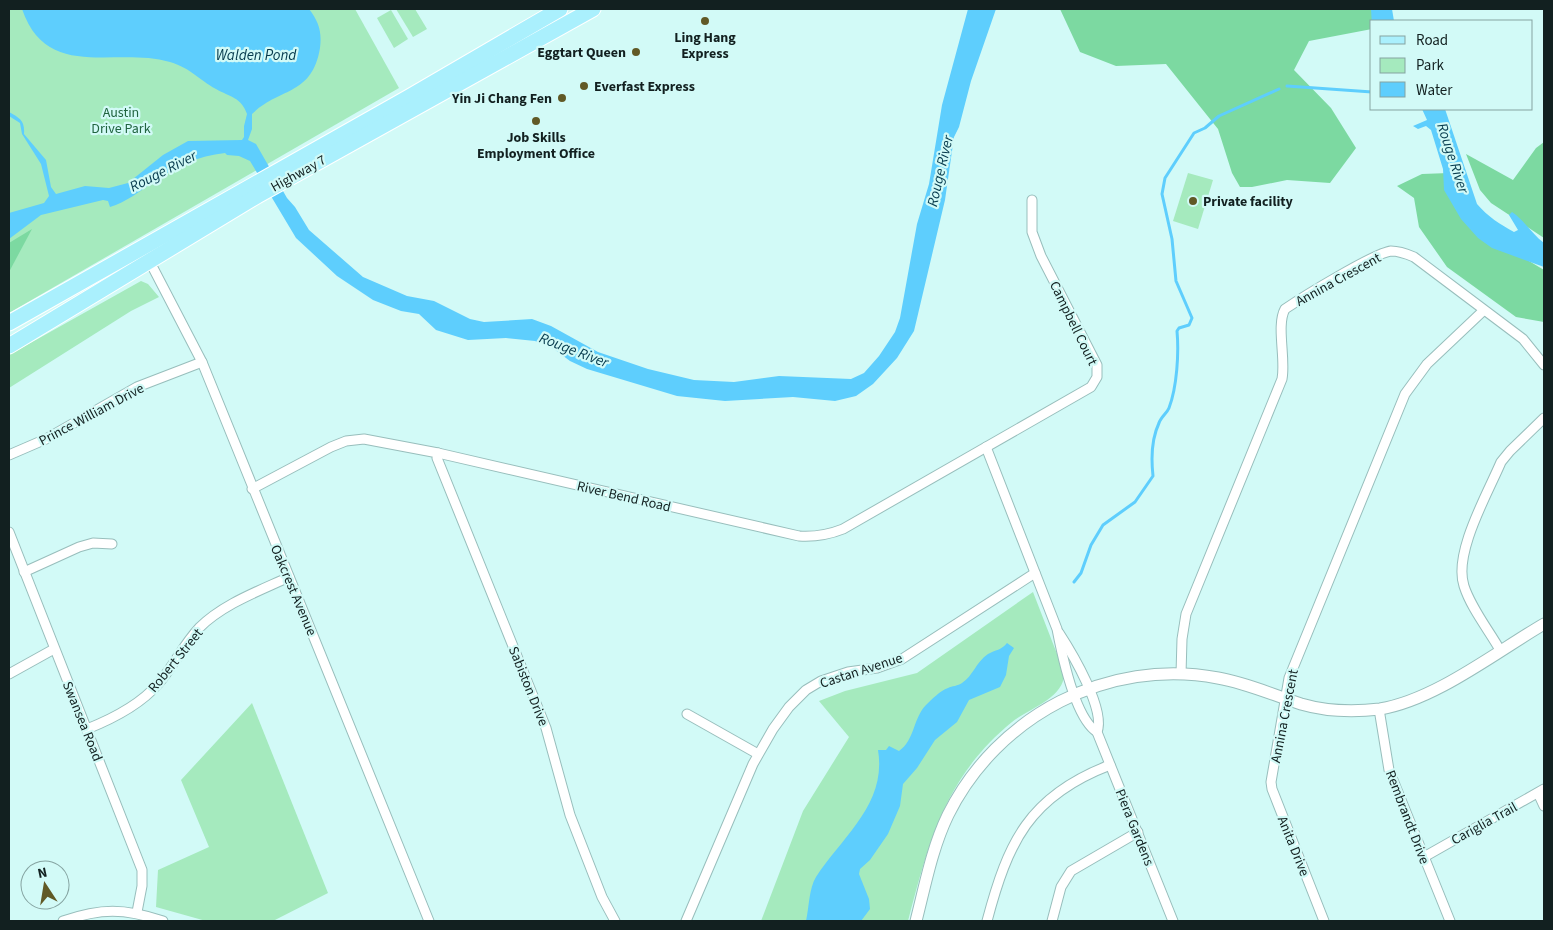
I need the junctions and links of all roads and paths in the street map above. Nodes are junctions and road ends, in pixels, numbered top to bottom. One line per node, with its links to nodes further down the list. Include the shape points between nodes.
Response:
1 (560, 9): 3 (main road, Highway 7)
2 (592, 9): 3 (main road, Highway 7)
3 (298, 167): 4 (main road, Highway 7)
4 (255, 191): 6 (main road, Highway 7); 8 (main road, Highway 7)
5 (1032, 200): 13 (street, Campbell Court, via 1032,232 1097,365 1097,377 1082,393)
6 (150, 262): 9 (main road, Highway 7); 10 (street, Oakcrest Avenue)
7 (1482, 311): 11 (street, via 1523,340); 27 (street, Annina Crescent, via 1414,257 1390,251 1285,309 1282,379 1186,614); 30 (street, Annina Crescent, via 1427,364 1405,394 1306,634)
8 (9, 323)
9 (9, 346)
10 (202, 362): 15 (street, Prince William Drive, via 137,387 46,439); 16 (street, Oakcrest Avenue)
11 (1544, 365)
12 (1544, 418): 25 (street, via 1501,462 1464,548 1461,568 1464,585)
13 (986, 447): 14 (street, River Bend Road, via 843,529 814,537); 20 (street, Piera Gardens)
14 (438, 453): 16 (street, River Bend Road, via 364,439 346,441); 47 (street, Sabiston Drive, via 437,458 546,728 570,815 602,897)
15 (9, 455)
16 (252, 489): 21 (street, Oakcrest Avenue)
17 (9, 532): 19 (street, Swansea Road)
18 (112, 544): 19 (street, via 93,543 79,547)
19 (24, 572): 24 (street, Swansea Road)
20 (1035, 573): 23 (street, Piera Gardens); 35 (street, Castan Avenue, via 902,659 877,668 834,676 806,690 789,707)
21 (289, 577): 33 (street, Robert Street, via 217,613 199,628 158,684 125,710); 46 (street, Oakcrest Avenue)
22 (1544, 624): 25 (street)
23 (1057, 629): 28 (street, Piera Gardens, via 1072,652); 29 (street, Piera Gardens)
24 (54, 648): 26 (street); 33 (street, Swansea Road)
25 (1500, 650): 31 (street, via 1428,693)
26 (9, 674)
27 (1181, 674): 28 (street, via 1138,676); 30 (street, via 1238,682)
28 (1088, 688): 29 (street); 34 (street, Piera Gardens, via 1100,724)
29 (1074, 694): 34 (street, Piera Gardens, via 1081,714 1089,727); 49 (street, via 1012,732 970,778 939,837)
30 (1285, 698): 31 (street, via 1329,709); 37 (street, Annina Crescent)
31 (1379, 709): 41 (street, Rembrandt Drive, via 1387,763)
32 (687, 714): 35 (street)
33 (87, 729): 42 (street, Swansea Road, via 142,870)
34 (1097, 732): 36 (street, Piera Gardens)
35 (758, 754): 48 (street, Castan Avenue)
36 (1110, 765): 40 (street, Piera Gardens); 50 (street, via 1071,783 1047,801 1021,832 1004,863)
37 (1273, 770): 43 (street, Anita Drive, via 1271,782 1275,799)
38 (1541, 791): 39 (street); 41 (street, Cariglia Trail)
39 (1544, 806)
40 (1138, 832): 51 (street, via 1071,871 1061,888); 52 (street, Piera Gardens)
41 (1424, 857): 54 (street, Rembrandt Drive)
42 (137, 912): 44 (street, via 98,911); 45 (street)
43 (1323, 919): 53 (street)
44 (63, 921)
45 (163, 921)
46 (429, 921)
47 (616, 921)
48 (686, 921)
49 (916, 921)
50 (987, 921)
51 (1052, 921)
52 (1174, 921)
53 (1314, 921)
54 (1450, 921)

